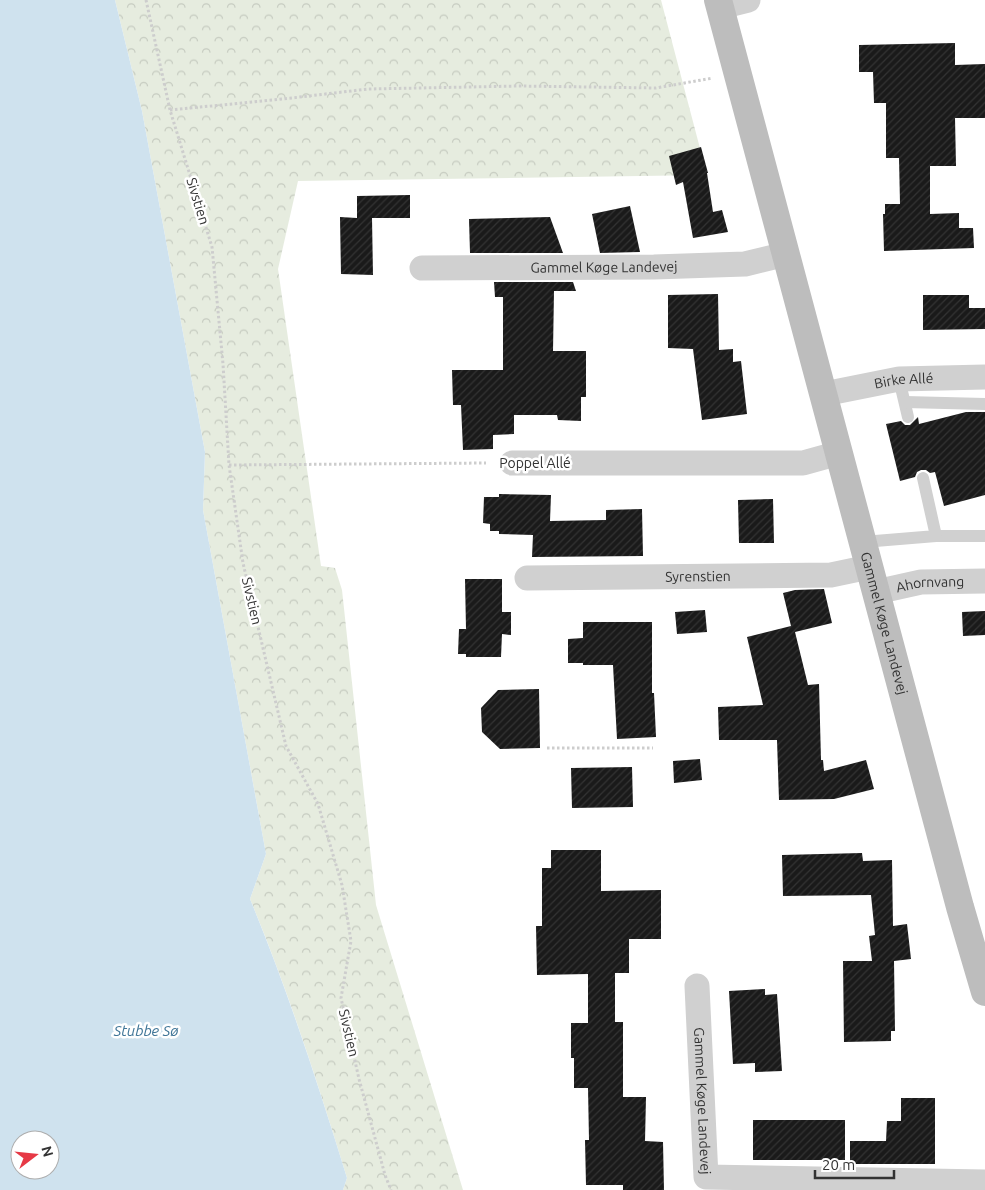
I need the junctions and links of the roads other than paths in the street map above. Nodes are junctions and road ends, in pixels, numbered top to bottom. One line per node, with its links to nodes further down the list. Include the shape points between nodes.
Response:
1 (748, 0): 2 (street)
2 (719, 3): 3 (main road, Gammel Køge Landevej)
3 (786, 254): 4 (street, Gammel Køge Landevej, via 745,264); 7 (main road, Gammel Køge Landevej)
4 (422, 268)
5 (985, 377): 6 (street, Birke Allé)
6 (902, 391): 7 (street, Birke Allé); 8 (lane); 9 (lane)
7 (824, 394): 10 (main road, Gammel Køge Landevej)
8 (985, 404)
9 (908, 417)
10 (840, 453): 11 (street, Poppel Allé, via 803,463); 15 (main road, Gammel Køge Landevej)
11 (512, 463)
12 (923, 478): 13 (lane)
13 (936, 536): 14 (lane); 15 (lane)
14 (985, 536)
15 (869, 567): 16 (street, Syrenstien, via 831,575); 17 (street, Ahornvang, via 921,582); 19 (main road, Gammel Køge Landevej)
16 (527, 578)
17 (985, 581)
18 (697, 986): 20 (street, Gammel Køge Landevej, via 706,1177)
19 (985, 992)
20 (985, 1182)

